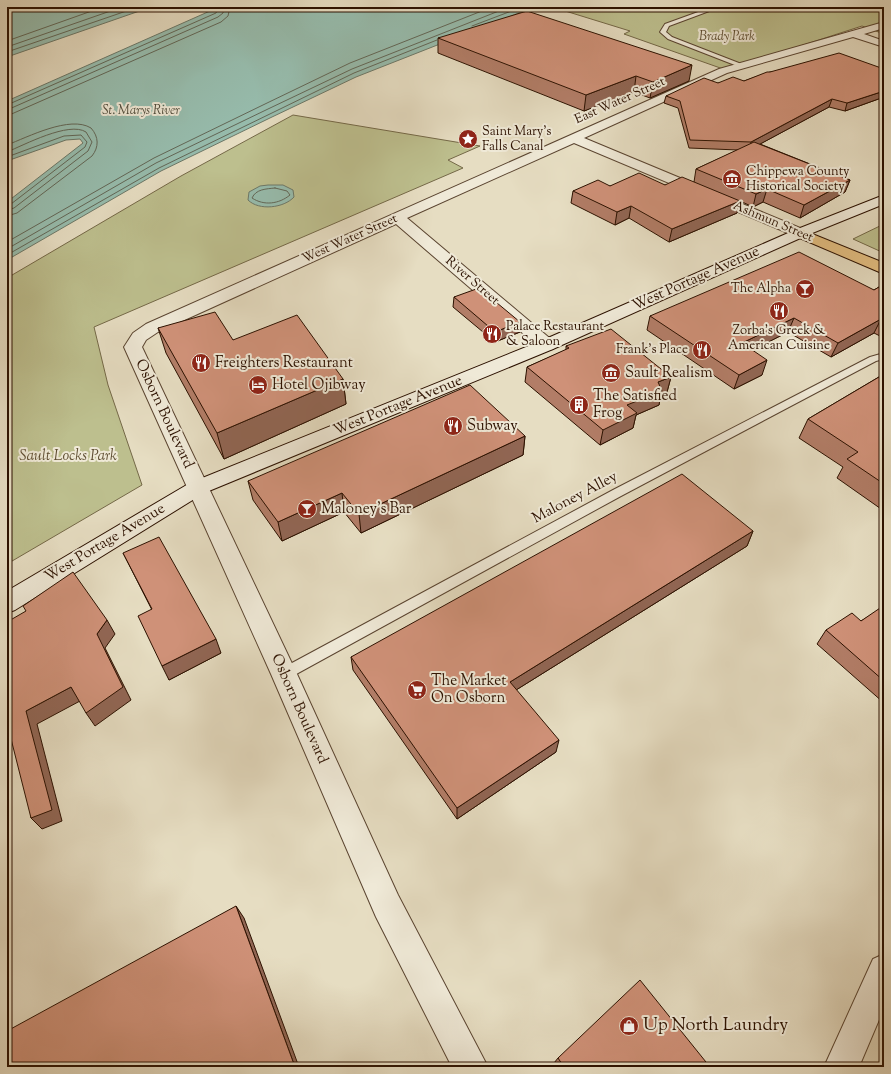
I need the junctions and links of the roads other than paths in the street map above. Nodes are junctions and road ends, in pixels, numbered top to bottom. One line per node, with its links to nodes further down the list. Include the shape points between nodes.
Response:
1 (717, 7): 5 (lane, via 667,25 663,32 670,38)
2 (884, 25): 3 (street, East Water Street)
3 (854, 34): 4 (street); 5 (street, East Water Street)
4 (884, 44)
5 (742, 66): 6 (street, East Water Street, via 723,71)
6 (573, 138): 8 (street, West Water Street); 9 (street, Ashmun Street)
7 (884, 199): 9 (street, West Portage Avenue)
8 (398, 218): 11 (street, River Street); 12 (street, West Water Street, via 152,328 139,337)
9 (800, 233): 10 (main road, Ashmun Street); 11 (street, West Portage Avenue)
10 (884, 269)
11 (547, 345): 14 (street, West Portage Avenue)
12 (133, 347): 14 (street, Osborn Boulevard)
13 (884, 356): 16 (lane, Maloney Alley, via 873,359 617,493)
14 (197, 488): 15 (street, West Portage Avenue); 16 (street, Osborn Boulevard)
15 (7, 603)
16 (284, 674): 18 (street, Osborn Boulevard, via 387,906)
17 (884, 970): 19 (street)
18 (472, 1067)
19 (841, 1067)

